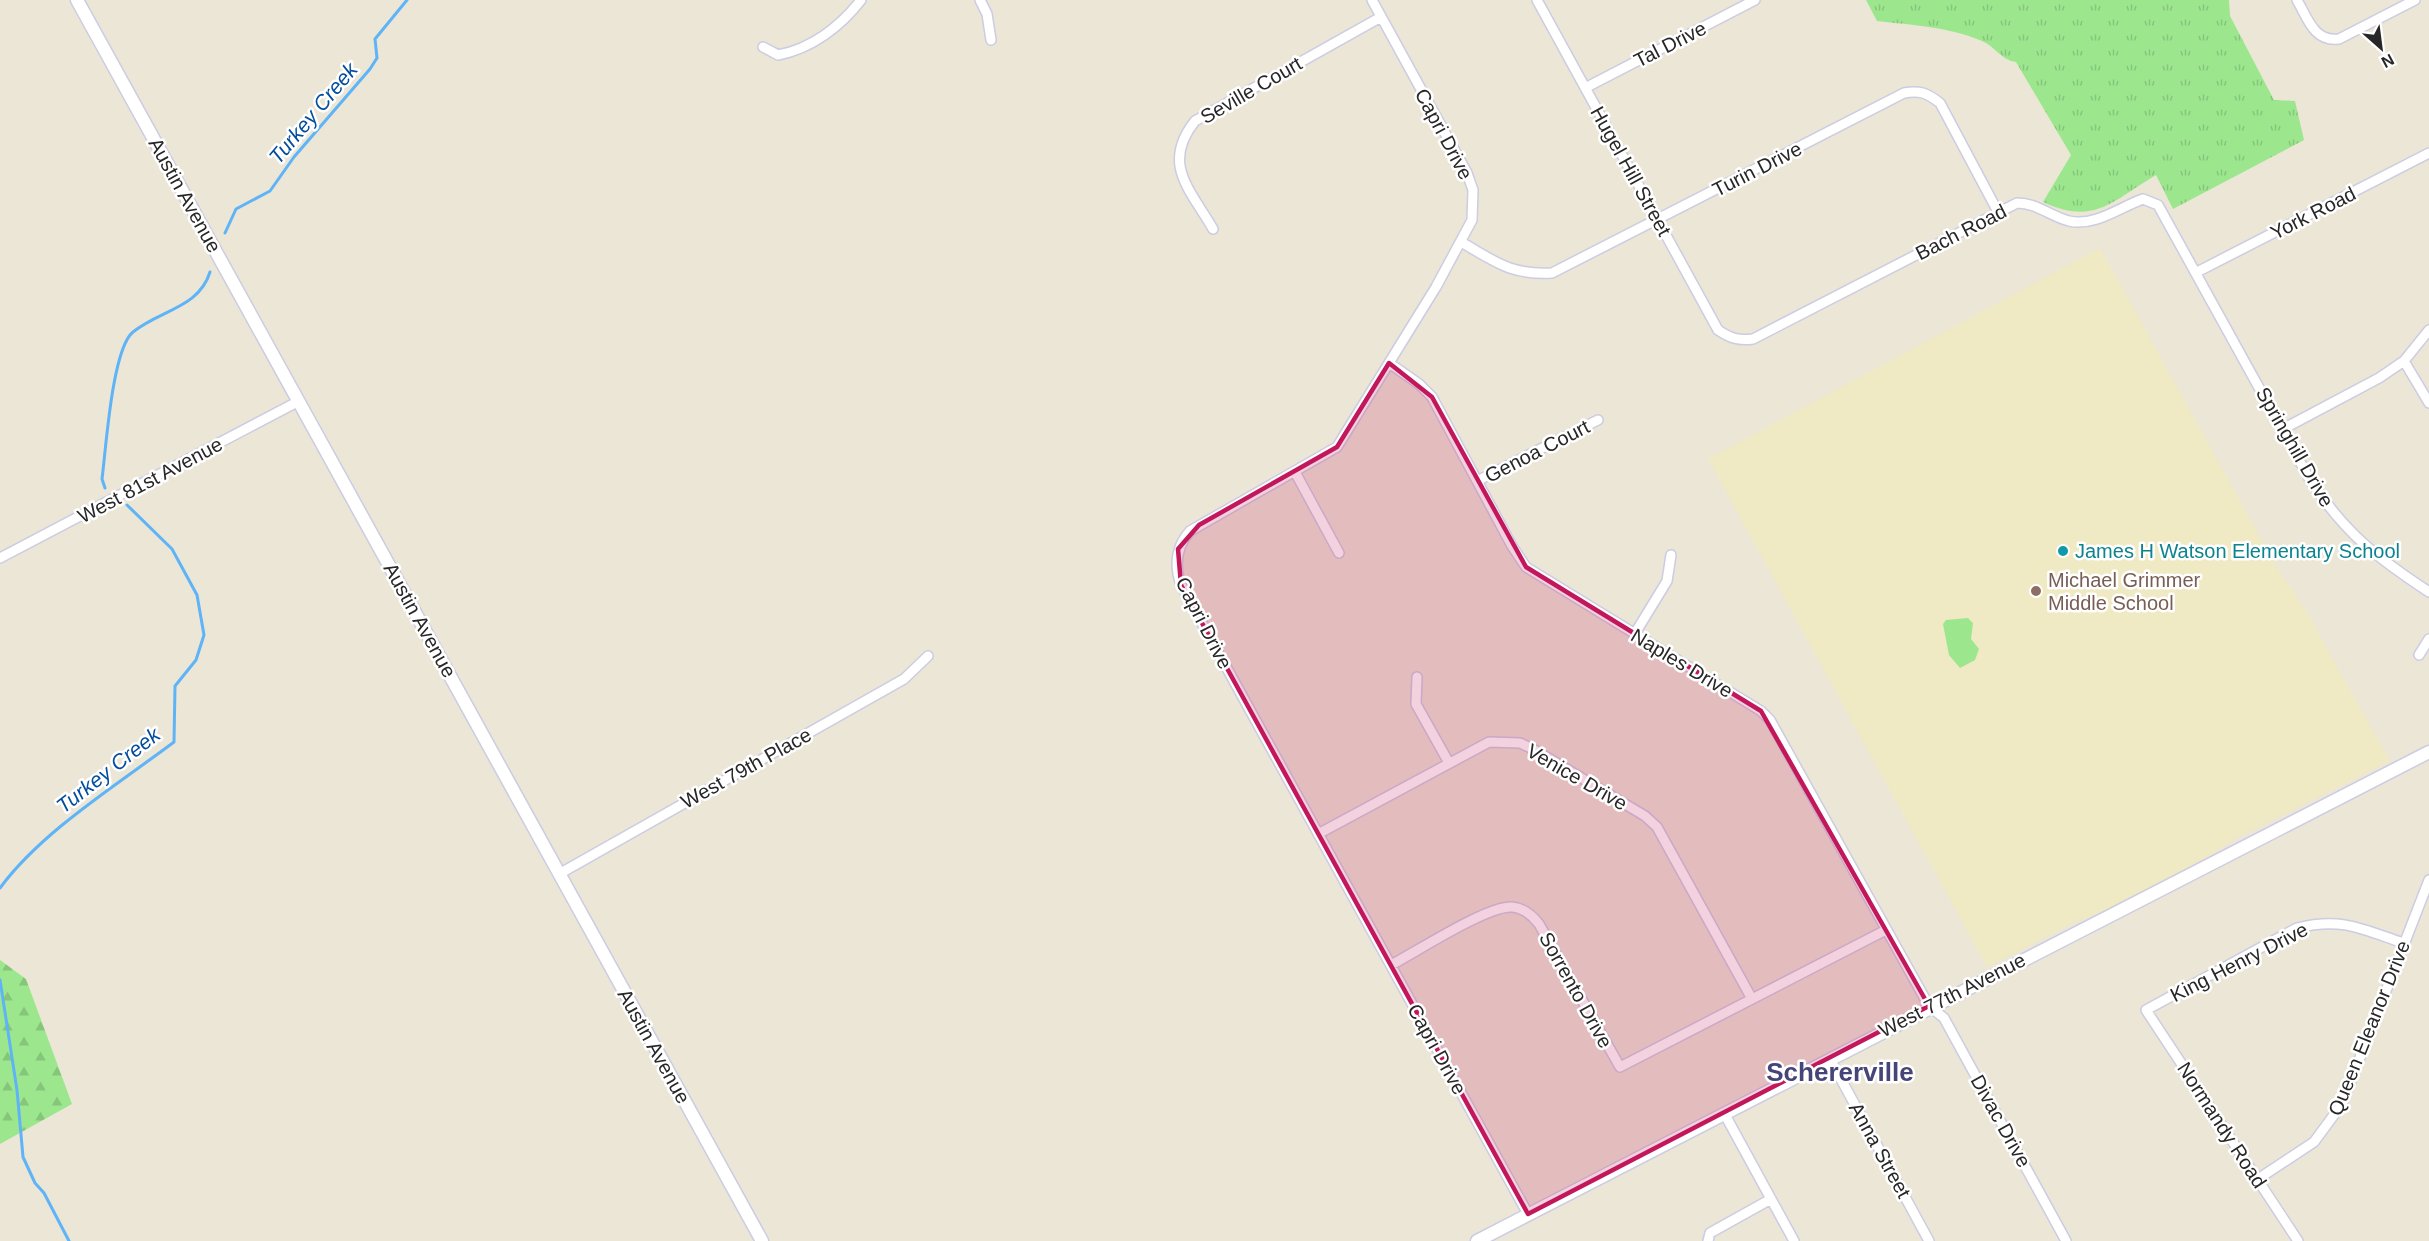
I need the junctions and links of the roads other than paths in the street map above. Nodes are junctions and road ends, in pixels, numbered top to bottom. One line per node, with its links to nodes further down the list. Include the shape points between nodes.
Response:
1 (77, 0): 23 (street, Austin Avenue)
2 (861, 0): 11 (street, via 822,38 799,51 778,55)
3 (980, 0): 10 (street, via 987,14)
4 (1372, 0): 9 (street, Capri Drive)
5 (1537, 0): 12 (street, Hugel Hill Street)
6 (1755, 0): 12 (street, Tal Drive)
7 (2297, 0): 8 (street, via 2321,39 2330,40)
8 (2415, 0)
9 (1381, 17): 16 (street, Seville Court, via 1195,121 1179,147 1179,164); 17 (street, Capri Drive, via 1470,182 1474,207)
10 (991, 40)
11 (764, 47)
12 (1585, 88): 15 (street, Hugel Hill Street)
13 (2429, 153): 18 (street, York Road)
14 (1998, 212): 15 (street, Turin Drive, via 1940,103 1928,93 1917,91 1904,93); 18 (street, Bach Road, via 2017,203 2031,203 2070,221 2091,222 2143,199 2158,205); 20 (street, Bach Road, via 1753,339)
15 (1658, 220): 17 (street, Turin Drive, via 1552,273 1527,274 1508,269); 20 (street, Hugel Hill Street, via 1718,330)
16 (1213, 229)
17 (1461, 242): 22 (street, Capri Drive)
18 (2197, 272): 26 (street, Springhill Drive)
19 (2429, 330): 21 (street)
20 (1730, 338)
21 (2404, 361): 24 (street); 26 (street)
22 (1389, 363): 27 (street, Capri Drive, via 1337,447); 28 (street, Naples Drive, via 1432,397)
23 (299, 400): 31 (street, West 81st Avenue); 41 (street, Austin Avenue)
24 (2429, 403)
25 (1598, 420): 28 (street, Genoa Court)
26 (2283, 429): 32 (street, Springhill Drive, via 2310,480 2342,524 2378,559)
27 (1295, 472): 29 (street); 40 (street, Capri Drive, via 1190,531 1178,549 1177,573)
28 (1477, 481): 33 (street, Naples Drive, via 1526,567)
29 (1339, 553)
30 (1671, 555): 33 (street, via 1667,581)
31 (0, 558)
32 (2429, 592)
33 (1634, 634): 43 (street, Naples Drive, via 1770,720)
34 (2429, 639): 35 (street)
35 (2419, 655)
36 (928, 656): 41 (street, West 79th Place, via 904,679)
37 (1417, 677): 39 (street, via 1416,704)
38 (2429, 752): 47 (street, West 77th Avenue)
39 (1449, 763): 40 (street, Venice Drive); 46 (street, Venice Drive, via 1489,742 1520,743 1645,816 1666,840)
40 (1318, 834): 45 (street, Capri Drive)
41 (559, 874): 54 (street, Austin Avenue)
42 (2429, 880): 44 (street, Queen Eleanor Drive)
43 (1886, 930): 46 (street, Sorrento Drive); 47 (street, Naples Drive)
44 (2403, 943): 48 (street, King Henry Drive, via 2343,922 2297,928); 51 (street, Queen Eleanor Drive, via 2342,1104 2331,1123 2314,1142)
45 (1391, 965): 46 (street, Sorrento Drive, via 1491,911 1523,909 1539,924 1620,1066); 53 (street, Capri Drive)
46 (1752, 999)
47 (1929, 1006): 49 (street, West 77th Avenue); 59 (street, Divac Drive, via 1944,1018)
48 (2146, 1010): 51 (street, Normandy Road)
49 (1830, 1059): 50 (street, West 77th Avenue); 58 (street, Anna Street)
50 (1724, 1113): 52 (street); 53 (street, West 77th Avenue)
51 (2258, 1179): 60 (street, Normandy Road)
52 (1771, 1199): 56 (street, via 1710,1233); 57 (street)
53 (1528, 1215): 55 (street, West 77th Avenue)
54 (762, 1241)
55 (1477, 1241)
56 (1708, 1241)
57 (1794, 1241)
58 (1929, 1241)
59 (2066, 1241)
60 (2298, 1241)

